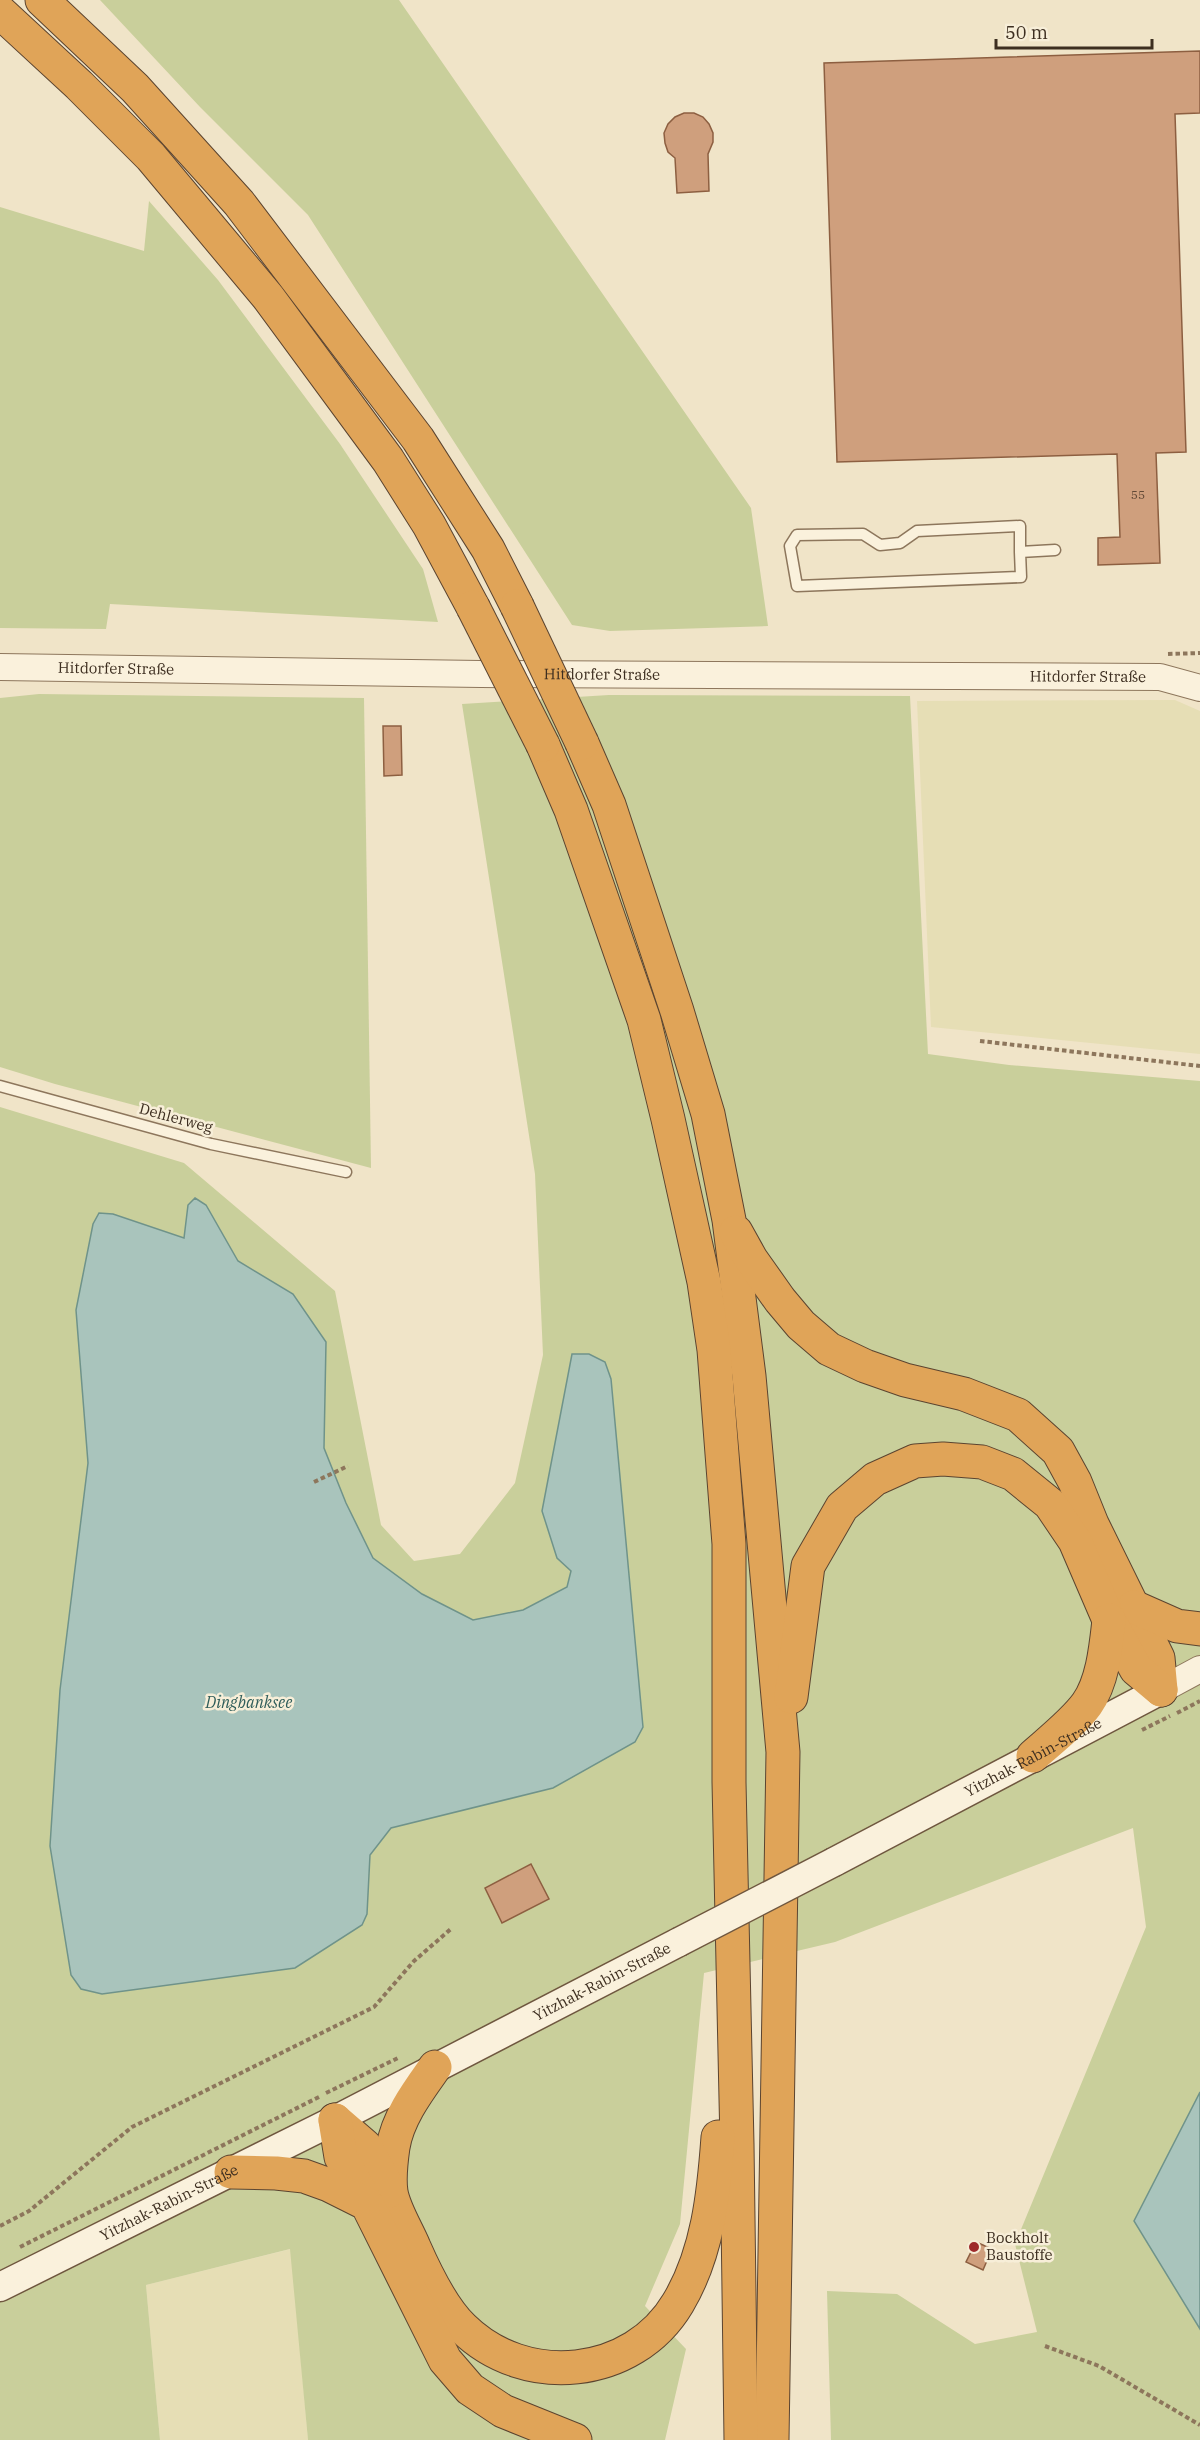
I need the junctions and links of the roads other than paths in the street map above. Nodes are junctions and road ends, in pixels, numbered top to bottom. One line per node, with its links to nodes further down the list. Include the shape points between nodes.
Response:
1 (42, 0): 9 (highway, bridge, via 135,88 239,203 418,439 488,549 609,805 708,1114)
2 (0, 12): 17 (highway, bridge, via 151,157 268,297 388,460 473,607 543,745 571,810 644,1020 704,1282 714,1350 729,1544)
3 (1055, 550): 4 (lane)
4 (1020, 552): 4 (lane, via 1020,526 917,531 900,543 880,545 863,534 797,535 790,546 797,586 1021,577)
5 (0, 667): 6 (street, Hitdorfer Straße, via 1160,677)
6 (1200, 688)
7 (0, 1086): 8 (lane, Dehlerweg, via 211,1144)
8 (346, 1172)
9 (729, 1220): 10 (highway, via 780,1300 801,1326 829,1349 905,1380 964,1394 1018,1415 1058,1450 1092,1524); 14 (highway, via 749,1376)
10 (1122, 1613): 11 (highway); 13 (highway, via 1158,1658); 14 (highway, via 1050,1504 1013,1474 982,1462 915,1461 874,1479 842,1507 808,1566); 15 (highway, via 1086,1706)
11 (1200, 1629)
12 (1200, 1670): 13 (street, Yitzhak-Rabin-Straße)
13 (1161, 1690): 15 (main road, Yitzhak-Rabin-Straße)
14 (783, 1752): 24 (highway)
15 (1034, 1756): 16 (main road, Yitzhak-Rabin-Straße, bridge)
16 (435, 2067): 18 (main road, Yitzhak-Rabin-Straße); 20 (highway, via 400,2124)
17 (735, 2078): 20 (highway, via 719,2128 714,2191 698,2262 678,2303 654,2335 599,2363 569,2368 528,2365 495,2353 468,2333 451,2313); 23 (highway)
18 (335, 2120): 19 (main road, Yitzhak-Rabin-Straße); 20 (highway, via 341,2157)
19 (231, 2172): 20 (highway, via 304,2176); 21 (main road, Yitzhak-Rabin-Straße)
20 (379, 2199): 22 (highway, via 446,2361 470,2389 503,2411)
21 (0, 2287)
22 (575, 2440)
23 (741, 2440)
24 (772, 2440)

